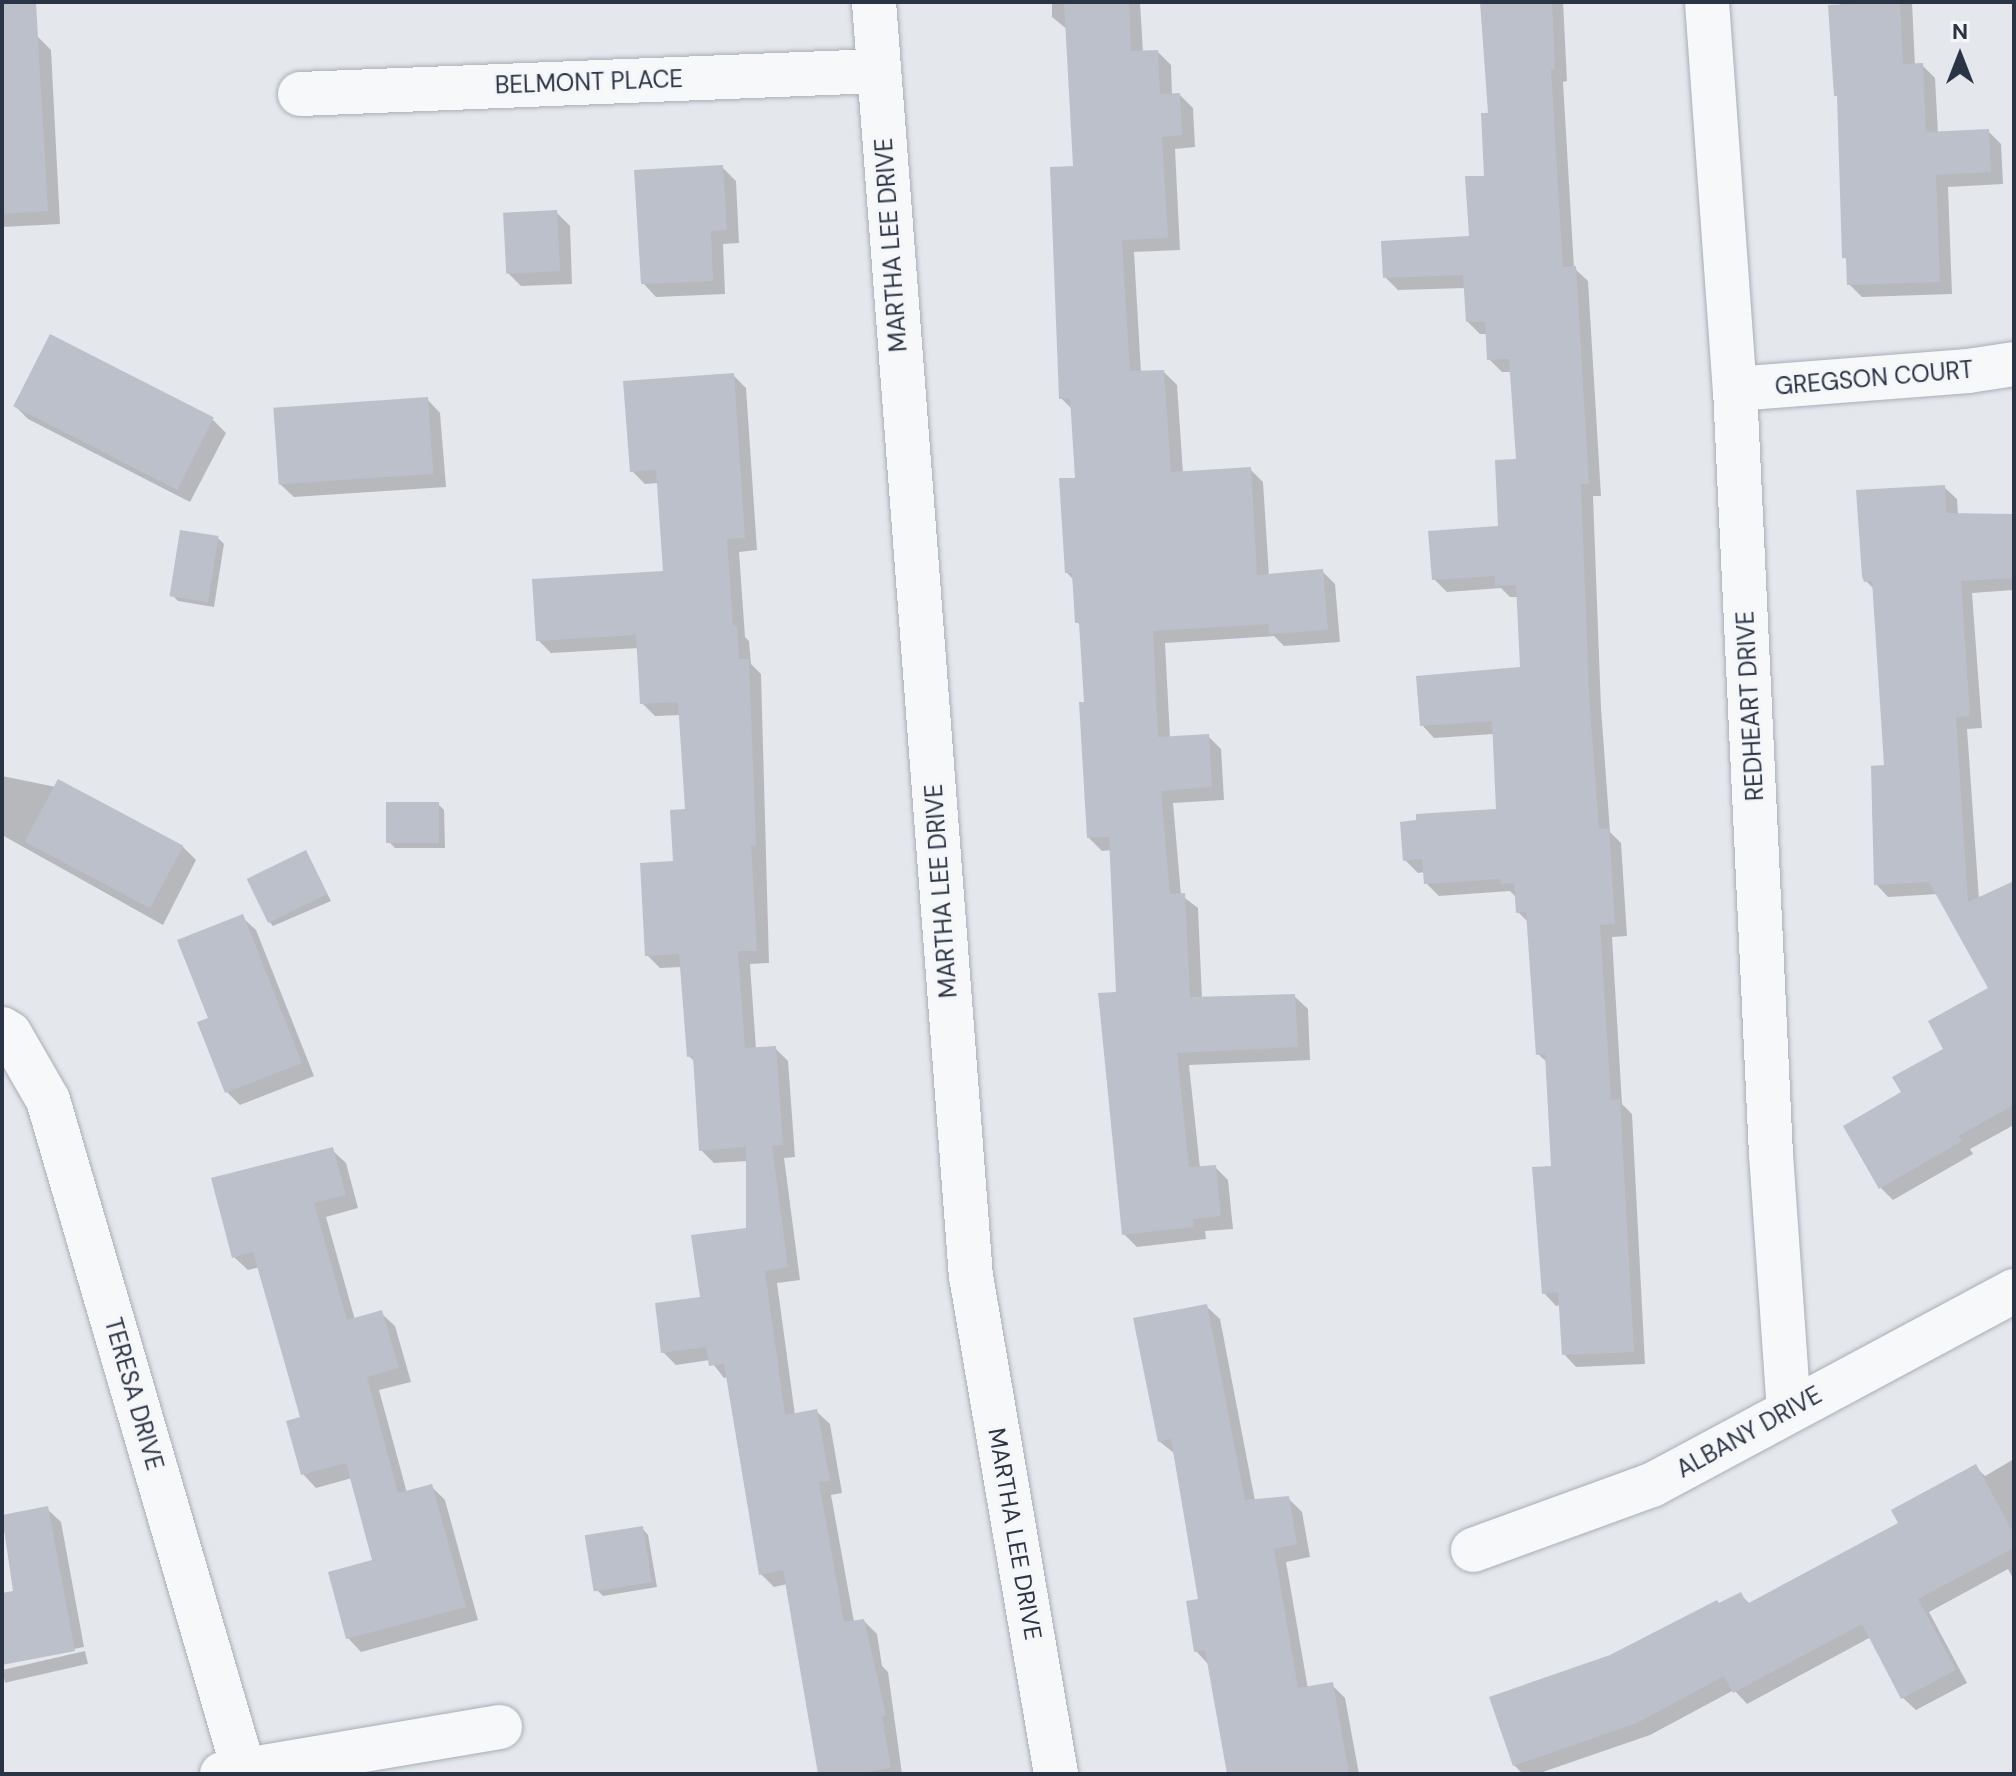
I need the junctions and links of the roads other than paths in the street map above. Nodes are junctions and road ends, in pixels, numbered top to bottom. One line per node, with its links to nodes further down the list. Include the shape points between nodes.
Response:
1 (874, 2): 3 (street, MARTHA LEE DRIVE)
2 (1707, 2): 6 (street, REDHEART DRIVE)
3 (878, 71): 4 (street, BELMONT PLACE); 13 (street, MARTHA LEE DRIVE, via 971,1276)
4 (300, 94)
5 (2014, 364): 6 (street, GREGSON COURT)
6 (1735, 389): 9 (street, REDHEART DRIVE, via 1771,1154)
7 (2, 1029): 12 (street, TERESA DRIVE, via 48,1100)
8 (2014, 1291): 9 (street, ALBANY DRIVE)
9 (1789, 1410): 10 (street, ALBANY DRIVE, via 1652,1485)
10 (1473, 1550)
11 (500, 1727): 12 (street)
12 (233, 1772)
13 (1056, 1774)

